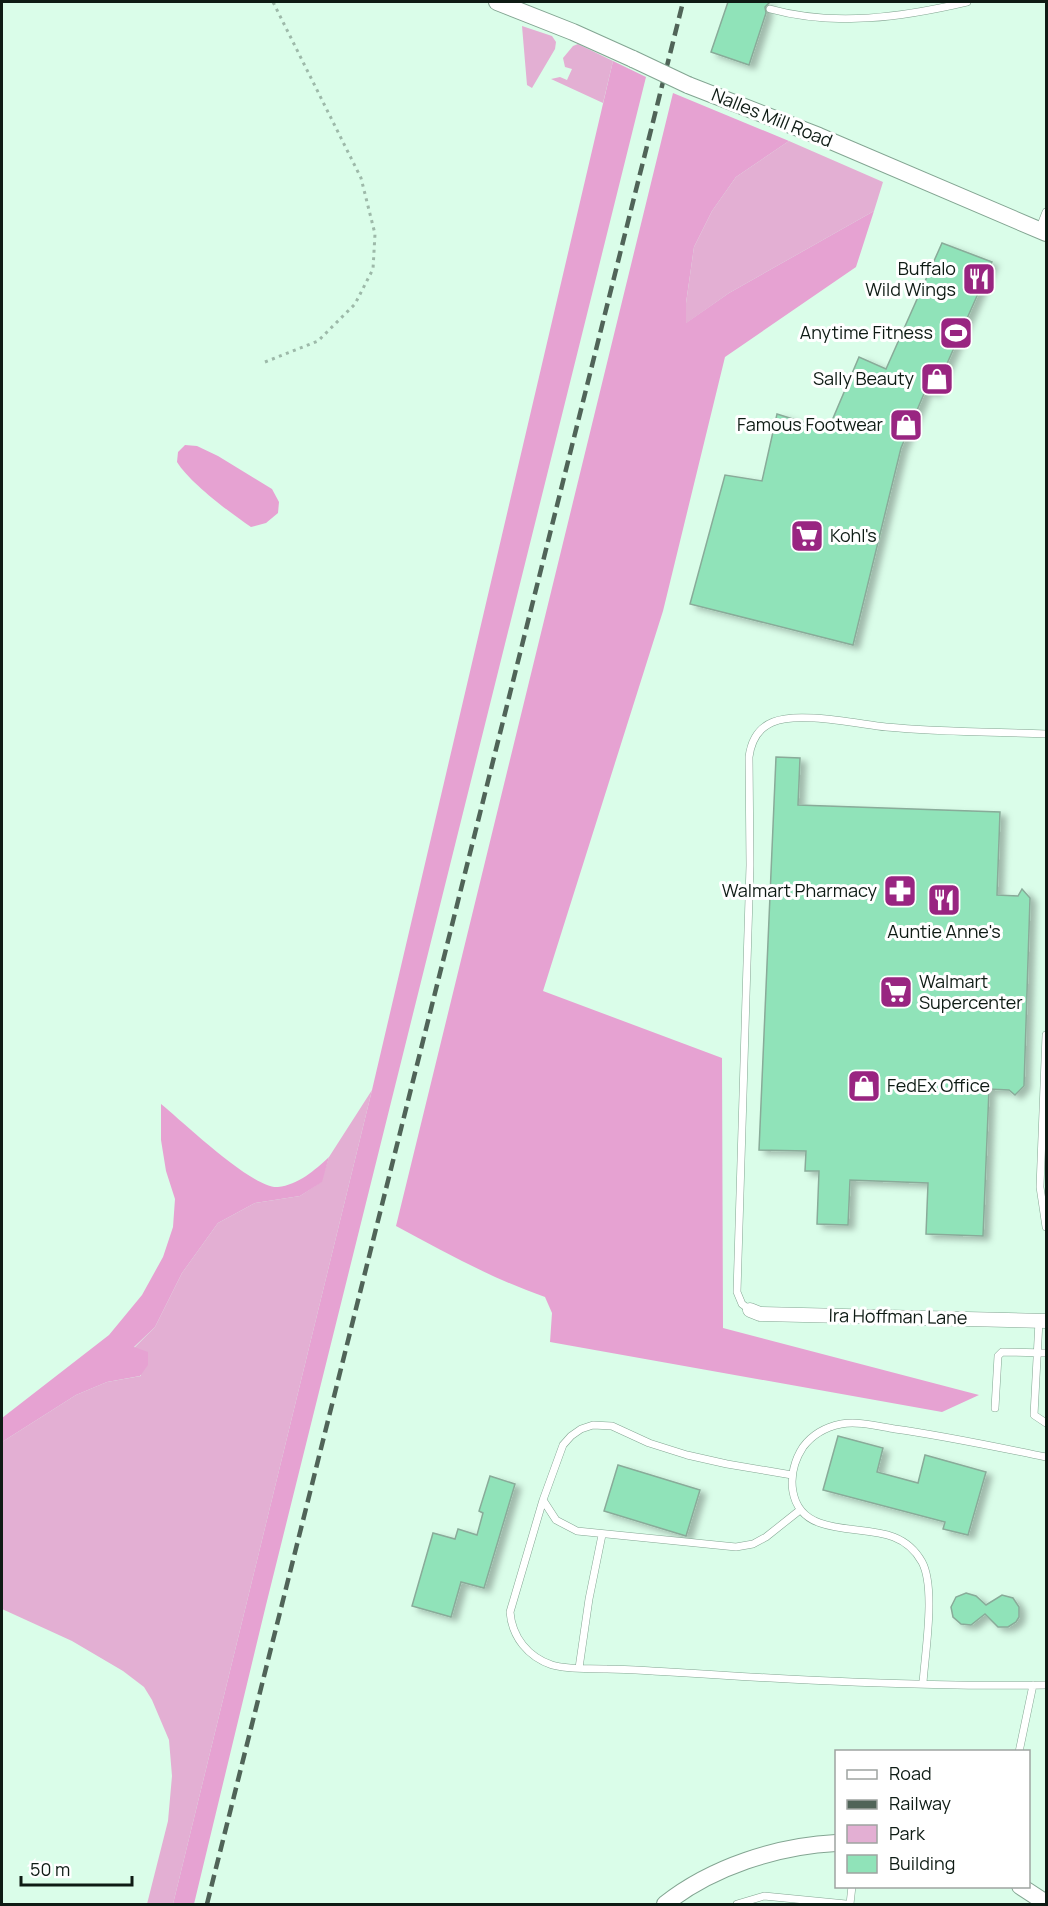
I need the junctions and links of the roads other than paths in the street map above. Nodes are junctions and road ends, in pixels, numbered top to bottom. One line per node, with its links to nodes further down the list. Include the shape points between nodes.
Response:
1 (497, 2): 5 (street, Nalles Mill Road, bridge)
2 (967, 2): 3 (lane, via 867,19 806,17)
3 (770, 9)
4 (1047, 212): 5 (lane)
5 (1043, 232)
6 (1047, 734): 10 (lane, via 785,719 764,727 750,746 750,866 736,1293)
7 (1047, 1035): 8 (lane)
8 (1044, 1195): 9 (lane)
9 (1047, 1227)
10 (750, 1310): 11 (street, Ira Hoffman Lane, via 760,1314)
11 (1043, 1321): 12 (lane)
12 (1037, 1353): 13 (lane); 14 (lane, via 1002,1352 998,1356); 15 (lane, via 1034,1415)
13 (1047, 1353)
14 (995, 1408)
15 (1047, 1424)
16 (1047, 1457): 17 (lane, via 855,1423 840,1424 813,1436 803,1447)
17 (792, 1474): 18 (lane, via 687,1455 612,1426 592,1425 564,1444); 19 (lane, via 791,1487)
18 (543, 1500): 20 (lane, via 565,1526); 21 (lane, via 511,1605 511,1624 515,1636 538,1658 557,1666)
19 (800, 1510): 20 (lane, via 766,1537 736,1547); 22 (lane, via 822,1524 897,1538 921,1562 929,1595)
20 (602, 1535): 21 (lane)
21 (579, 1668): 22 (lane)
22 (923, 1683): 23 (lane)
23 (1034, 1685): 24 (lane); 25 (lane)
24 (1047, 1685)
25 (1019, 1750)
26 (835, 1843): 30 (street, via 785,1850 746,1861 719,1871)
27 (852, 1888): 33 (lane)
28 (1022, 1888): 29 (street)
29 (1047, 1903)
30 (665, 1905)
31 (736, 1905): 32 (lane, via 764,1896)
32 (846, 1905)
33 (850, 1905)

